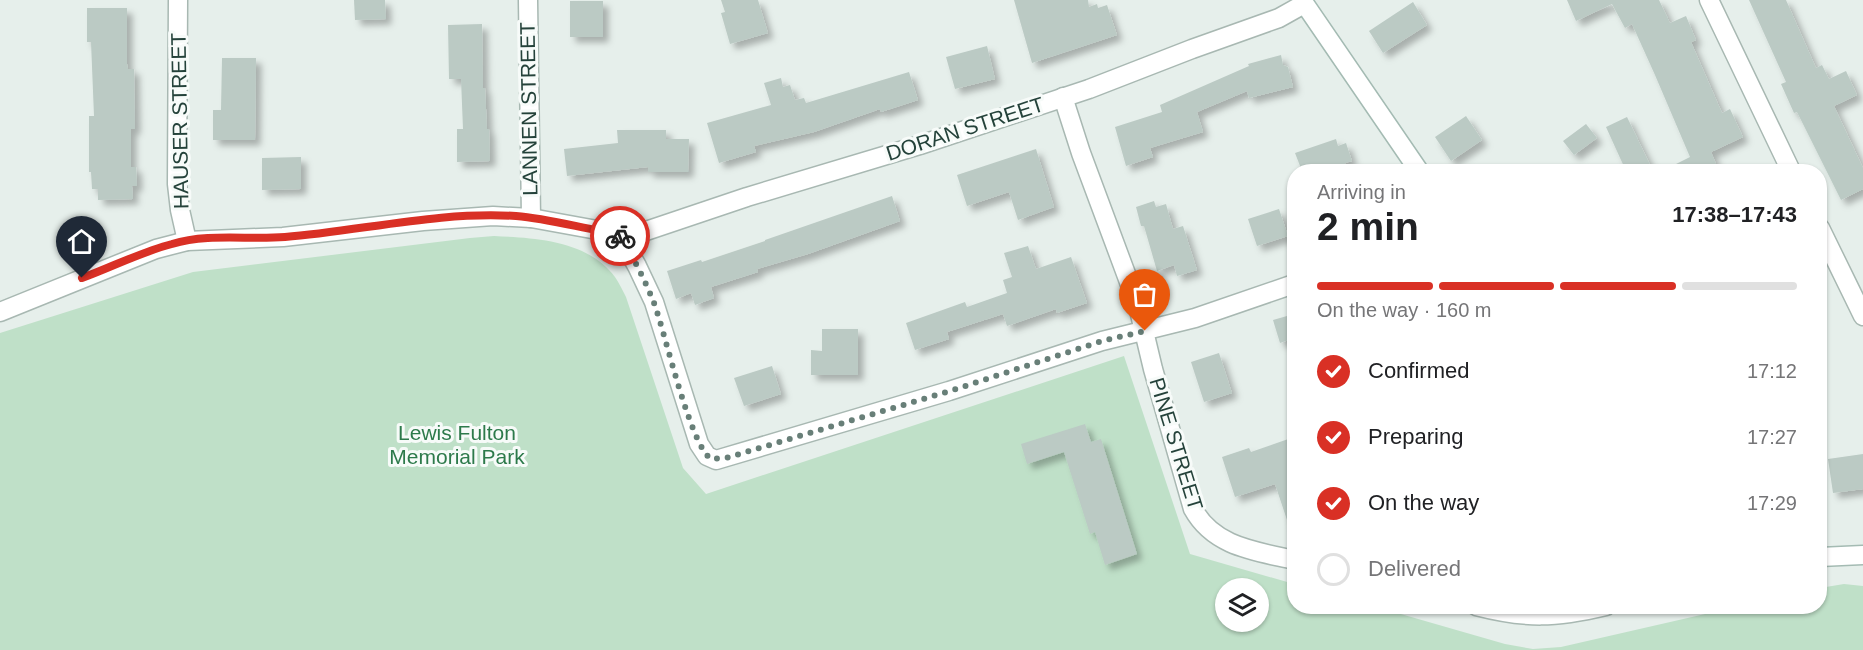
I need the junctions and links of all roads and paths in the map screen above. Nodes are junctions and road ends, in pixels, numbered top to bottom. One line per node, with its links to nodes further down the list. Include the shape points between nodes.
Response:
1 (178, 0): 10 (street, HAUSER STREET, via 177,184)
2 (528, 0): 8 (street, LANNEN STREET)
3 (1709, 0): 7 (street)
4 (1303, 2): 5 (street, DORAN STREET, via 1279,18); 6 (street)
5 (1063, 97): 9 (street, DORAN STREET, via 649,231); 15 (street, PINE STREET)
6 (1414, 164)
7 (1788, 164)
8 (531, 218): 9 (street, DORAN STREET); 10 (street, DORAN STREET, via 461,218 283,237)
9 (619, 234): 15 (street, via 654,302 694,430 711,459 726,458)
10 (187, 241): 13 (street, DORAN STREET, via 156,249)
11 (1827, 242): 14 (street)
12 (1287, 286): 15 (street)
13 (0, 312)
14 (1863, 316)
15 (1145, 331): 18 (street, PINE STREET, via 1186,491 1199,520 1228,542)
16 (1863, 555): 17 (street)
17 (1827, 557)
18 (1287, 559)
19 (1516, 614): 20 (street)
20 (1573, 614)

